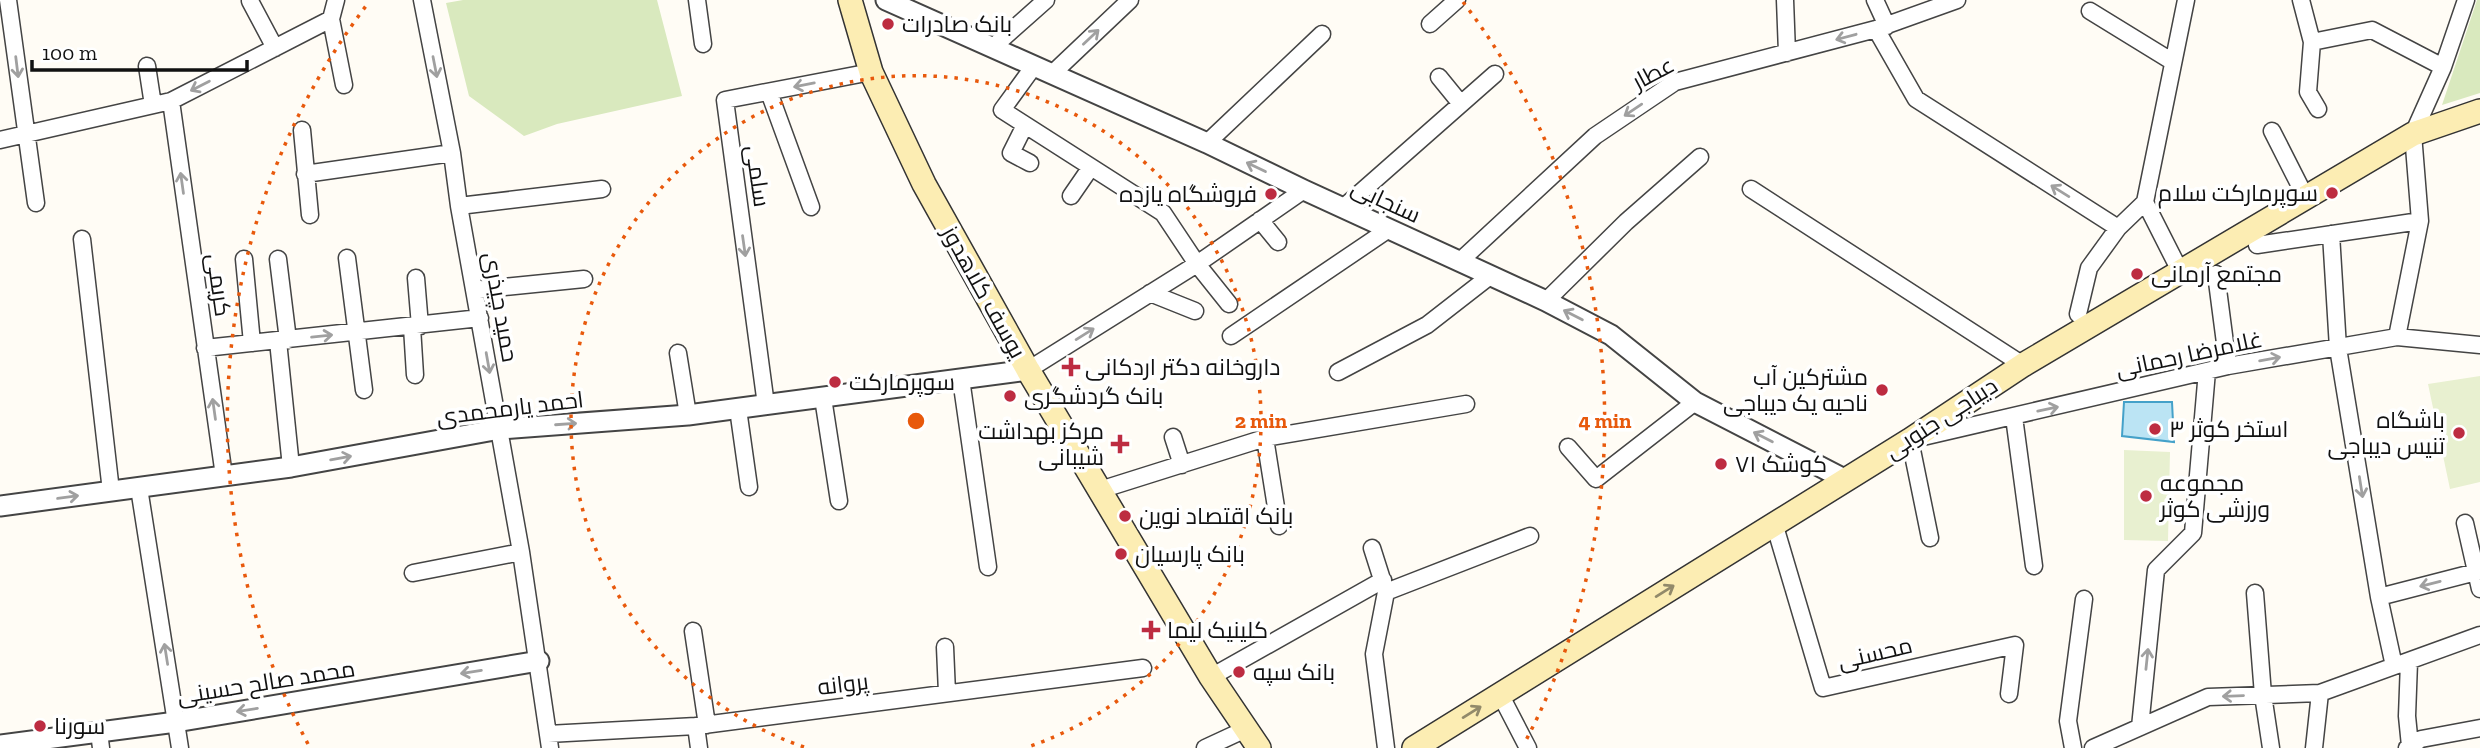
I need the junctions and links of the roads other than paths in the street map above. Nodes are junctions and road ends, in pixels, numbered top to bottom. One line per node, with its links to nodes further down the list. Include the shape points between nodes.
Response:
1 (8, 0): 45 (street, one-way to 45)
2 (336, 0): 19 (street)
3 (422, 0): 49 (street, حمید چیذری, one-way to 49)
4 (697, 0): 24 (street)
5 (850, 0): 32 (main road, یوسف کلاهدوز)
6 (886, 0): 17 (street, سنجابی)
7 (1046, 0): 25 (street)
8 (1130, 0): 31 (street, one-way to 8)
9 (1785, 0): 27 (street)
10 (1875, 0): 21 (street)
11 (1957, 0): 21 (street, عطار)
12 (2186, 0): 28 (street)
13 (2301, 0): 23 (street)
14 (250, 1): 26 (street)
15 (1453, 1): 20 (street)
16 (2464, 1): 30 (street)
17 (921, 7): 25 (street, سنجابی)
18 (2090, 11): 28 (street)
19 (331, 19): 26 (street); 35 (street)
20 (1430, 24)
21 (1882, 27): 27 (street, عطار, one-way to 27); 67 (street, one-way to 21, via 1916,99)
22 (1322, 34): 48 (street)
23 (2312, 42): 30 (street, via 2372,30); 40 (street, via 2308,92)
24 (703, 44)
25 (993, 47): 31 (street, سنجابی)
26 (275, 48): 37 (street, one-way to 37)
27 (1787, 53): 76 (street, عطار, one-way to 76, via 1675,82 1595,136)
28 (2173, 62): 59 (street)
29 (147, 66): 39 (street)
30 (2443, 67): 46 (street)
31 (1043, 70): 42 (street, via 1002,110); 48 (street, سنجابی)
32 (871, 72): 36 (street, سلمی, one-way to 36); 102 (main road, یوسف کلاهدوز, via 924,184)
33 (1495, 74): 38 (street)
34 (1439, 77): 38 (street)
35 (344, 85)
36 (769, 92): 62 (street); 111 (street, سلمی, one-way to 111, via 725,100)
37 (171, 101): 39 (street); 97 (street, کریمی, one-way to 37)
38 (1461, 104): 63 (street)
39 (153, 105): 45 (street)
40 (2318, 109)
41 (2480, 111): 46 (main road, دیباجی جنوبی)
42 (1026, 125): 51 (street, via 1011,153); 52 (street)
43 (302, 130): 53 (street)
44 (2272, 131): 58 (street)
45 (26, 134): 47 (street); 60 (street)
46 (2413, 134): 58 (main road, دیباجی جنوبی); 66 (street)
47 (0, 139)
48 (1208, 143): 56 (street, سنجابی, one-way to 48)
49 (452, 153): 53 (street); 61 (street, حمید چیذری)
50 (1700, 157): 85 (street)
51 (1030, 163)
52 (1091, 167): 57 (street); 77 (street, via 1163,213)
53 (305, 174): 64 (street)
54 (602, 188): 61 (street)
55 (1751, 189): 100 (street)
56 (1304, 190): 63 (street, سنجابی); 65 (street)
57 (1071, 196)
58 (2306, 198): 78 (main road, دیباجی جنوبی)
59 (2145, 202): 67 (street); 78 (street)
60 (36, 203)
61 (459, 206): 83 (street, حمید چیذری)
62 (811, 207)
63 (1344, 207): 68 (street, سنجابی)
64 (310, 215)
65 (1260, 220): 71 (street); 77 (street)
66 (2420, 221): 69 (street); 93 (street)
67 (2118, 228): 88 (street, via 2089,268)
68 (1390, 229): 76 (street, سنجابی); 92 (street)
69 (2331, 234): 72 (street); 98 (street)
70 (82, 239): 127 (street)
71 (1278, 242)
72 (2257, 245)
73 (347, 258): 91 (street)
74 (244, 259): 95 (street)
75 (278, 259): 94 (street)
76 (1459, 262): 80 (street, سنجابی)
77 (1197, 264): 84 (street); 86 (street)
78 (2181, 273): 100 (main road, دیباجی جنوبی)
79 (2216, 274): 101 (street)
80 (1490, 276): 85 (street, سنجابی); 104 (street, via 1427,325)
81 (416, 278): 90 (street)
82 (584, 279): 83 (street)
83 (474, 290): 89 (street, حمید چیذری)
84 (1150, 293): 87 (street); 102 (street, one-way to 84)
85 (1546, 301): 109 (street, سنجابی, one-way to 85, via 1611,335)
86 (1229, 304)
87 (1195, 311)
88 (2078, 314)
89 (480, 318): 90 (street); 115 (street, حمید چیذری, one-way to 115)
90 (416, 327): 91 (street); 105 (street)
91 (358, 333): 94 (street, one-way to 91); 107 (street)
92 (1231, 336)
93 (2397, 337): 96 (street, غلامرضا رحمانی); 98 (street, غلامرضا رحمانی)
94 (283, 340): 95 (street); 121 (street)
95 (252, 343): 97 (street)
96 (2480, 345)
97 (205, 348): 122 (street, کریمی, one-way to 97)
98 (2338, 348): 101 (street, غلامرضا رحمانی, one-way to 98); 144 (street, one-way to 144)
99 (678, 353): 113 (street)
100 (2023, 365): 118 (main road, دیباجی جنوبی)
101 (2228, 366): 103 (street, غلامرضا رحمانی)
102 (1028, 370): 106 (street, احمد یارمحمدی); 126 (main road, یوسف کلاهدوز)
103 (2207, 371): 114 (street, غلامرضا رحمانی, one-way to 103); 161 (street, one-way to 103, via 2156,570 2193,533)
104 (1338, 372)
105 (415, 375)
106 (961, 379): 108 (street, احمد یارمحمدی); 137 (street)
107 (365, 390)
108 (823, 398): 111 (street, احمد یارمحمدی); 128 (street)
109 (1695, 402): 119 (street, via 1596,479); 123 (street, سنجابی, one-way to 109)
110 (1466, 404): 117 (street)
111 (766, 405): 112 (street, احمد یارمحمدی)
112 (738, 409): 113 (street, احمد یارمحمدی); 124 (street)
113 (688, 415): 115 (street, احمد یارمحمدی, one-way to 113)
114 (2014, 417): 118 (street, غلامرضا رحمانی); 138 (street)
115 (500, 429): 121 (street, احمد یارمحمدی, one-way to 115); 136 (street, حمید چیذری)
116 (1172, 437): 120 (street)
117 (1265, 438): 120 (street); 132 (street)
118 (1910, 440): 123 (main road, دیباجی جنوبی); 134 (street)
119 (1568, 447)
120 (1182, 465): 126 (street)
121 (291, 467): 122 (street, احمد یارمحمدی)
122 (224, 476): 125 (street, احمد یارمحمدی)
123 (1846, 480): 130 (main road, دیباجی جنوبی)
124 (749, 487)
125 (139, 488): 127 (street, احمد یارمحمدی); 158 (street, one-way to 125)
126 (1100, 490): 152 (main road, یوسف کلاهدوز)
127 (111, 491): 129 (street, احمد یارمحمدی, one-way to 127)
128 (839, 501)
129 (0, 506)
130 (1774, 523): 155 (main road, دیباجی جنوبی, one-way to 130); 156 (street, محسنی, via 1824,688 2015,645)
131 (2465, 523): 139 (street)
132 (1279, 526)
133 (1530, 536): 141 (street)
134 (1930, 538)
135 (1372, 548): 141 (street)
136 (521, 552): 140 (street); 149 (street, حمید چیذری)
137 (988, 566)
138 (2034, 566)
139 (2478, 572): 142 (street); 144 (street, one-way to 144)
140 (413, 573)
141 (1384, 586): 152 (street); 170 (street, via 1374,653)
142 (2480, 589)
143 (2255, 593): 157 (street)
144 (2379, 597): 150 (street)
145 (2084, 599): 173 (street, via 2068,721)
146 (693, 631): 159 (street)
147 (2480, 635): 150 (street)
148 (945, 647): 153 (street)
149 (539, 661): 158 (street, محمد صالح حسینی, one-way to 158); 164 (street, حمید چیذری)
150 (2402, 664): 154 (street); 166 (street)
151 (1143, 668): 153 (street, پروانه)
152 (1211, 677): 162 (main road, یوسف کلاهدوز)
153 (947, 693): 159 (street, پروانه)
154 (2320, 693): 157 (street); 176 (street)
155 (1500, 694): 171 (main road, دیباجی جنوبی, one-way to 155); 172 (street)
156 (2009, 694)
157 (2263, 695): 161 (street, one-way to 161, via 2208,697); 175 (street)
158 (176, 722): 163 (street, محمد صالح حسینی); 167 (street)
159 (701, 725): 164 (street, پروانه); 168 (street)
160 (2480, 727): 166 (street, via 2421,739)
161 (2133, 736): 174 (street)
162 (1252, 739): 169 (street)
163 (100, 740): 165 (street, محمد صالح حسینی)
164 (549, 741)
165 (0, 745)
166 (2408, 747)
167 (180, 748)
168 (699, 748)
169 (1205, 748)
170 (1386, 748)
171 (1414, 748)
172 (1528, 748)
173 (2073, 748)
174 (2093, 748)
175 (2271, 748)
176 (2314, 748)

